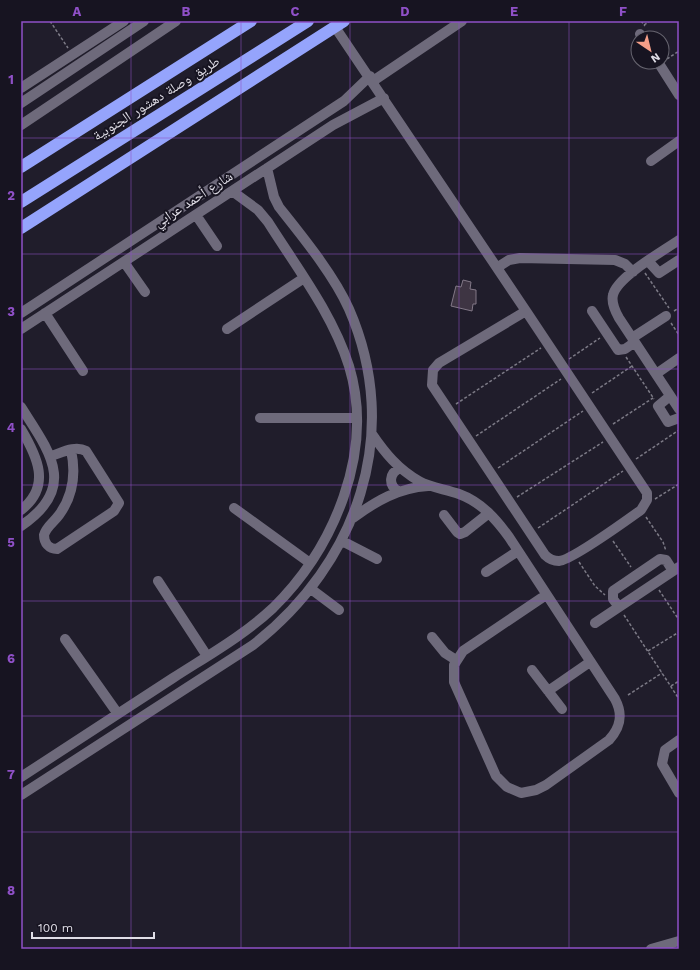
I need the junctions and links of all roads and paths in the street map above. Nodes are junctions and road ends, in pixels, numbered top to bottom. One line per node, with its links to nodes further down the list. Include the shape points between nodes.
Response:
1 (50, 21): 12 (path)
2 (124, 21): 12 (street)
3 (144, 21): 14 (street)
4 (176, 21): 21 (street)
5 (251, 21): 24 (highway, طريق وصلة دهشور الجنوبية)
6 (308, 21): 27 (highway, طريق وصلة دهشور الجنوبية)
7 (462, 21): 16 (street)
8 (650, 21): 10 (path)
9 (340, 24): 16 (street); 30 (highway)
10 (643, 30)
11 (679, 51): 13 (path)
12 (72, 55): 14 (street); 17 (street)
13 (670, 56)
14 (78, 64): 20 (street)
15 (666, 70): 18 (street)
16 (371, 79): 19 (street); 29 (street, via 344,101)
17 (21, 88)
18 (679, 95)
19 (384, 98): 25 (street, شارع أحمد عرابي, via 344,118); 37 (street)
20 (21, 103)
21 (21, 125)
22 (679, 141): 23 (street)
23 (651, 161)
24 (21, 166)
25 (267, 168): 26 (street, شارع أحمد عرابي); 70 (street, via 276,203 335,284 354,321 370,379)
26 (232, 191): 28 (street, شارع أحمد عرابي); 38 (street, via 263,215)
27 (21, 202)
28 (196, 215): 31 (street, شارع أحمد عرابي); 33 (street)
29 (166, 218): 31 (street); 42 (street)
30 (21, 228)
31 (173, 229): 35 (street, شارع أحمد عرابي)
32 (679, 240): 36 (street)
33 (217, 246)
34 (679, 260): 36 (street, via 662,273)
35 (124, 262): 39 (street); 43 (street, شارع أحمد عرابي)
36 (641, 267): 37 (street, via 616,260 520,258 509,260); 44 (path); 45 (street, via 621,280 613,294 613,303)
37 (498, 268): 40 (street)
38 (304, 278): 47 (street); 66 (street, via 325,311 344,352 356,396)
39 (144, 292)
40 (526, 311): 51 (street); 64 (street, via 439,363 433,370 432,385)
41 (592, 311): 48 (street)
42 (21, 313)
43 (45, 313): 46 (street, شارع أحمد عرابي); 56 (street)
44 (669, 314): 49 (path); 50 (street)
45 (619, 318): 48 (street); 50 (street)
46 (21, 329)
47 (227, 329)
48 (605, 331): 52 (street, via 618,350); 54 (path)
49 (679, 335)
50 (633, 340): 52 (street); 57 (street)
51 (548, 344): 54 (street); 64 (path)
52 (621, 350): 55 (path)
53 (679, 358): 57 (street)
54 (561, 364): 58 (street)
55 (632, 366): 60 (path); 61 (path)
56 (83, 371)
57 (656, 374): 59 (street)
58 (568, 375): 60 (street); 72 (path)
59 (670, 396): 61 (street); 63 (street)
60 (586, 402): 71 (street); 77 (path)
61 (655, 402): 67 (street, via 668,422); 71 (path)
62 (21, 407): 74 (street)
63 (679, 409)
64 (447, 410): 72 (street)
65 (260, 418): 66 (street)
66 (357, 418): 98 (street, via 355,448 343,497 331,527)
67 (679, 418)
68 (21, 429): 85 (street, via 37,458 39,472 35,492 29,503)
69 (679, 430): 75 (path)
70 (372, 434): 76 (street); 89 (street, via 368,467)
71 (607, 434): 75 (street); 82 (path)
72 (468, 441): 77 (street)
73 (71, 450): 74 (street); 86 (street, via 74,467 72,484); 86 (street, via 80,448 88,453 119,505 114,511 54,549 48,545 44,535)
74 (51, 456): 81 (street, via 54,479)
75 (629, 466): 84 (street, via 647,493); 91 (path)
76 (400, 468): 79 (street); 80 (street, via 394,472 391,479 392,486)
77 (489, 474): 82 (street)
78 (679, 484): 84 (path)
79 (430, 486): 80 (street); 87 (street, via 459,494)
80 (398, 491): 89 (street, via 374,502)
81 (45, 503): 86 (street); 90 (street, via 34,517)
82 (509, 503): 91 (street)
83 (234, 508): 98 (street)
84 (643, 508): 92 (street); 97 (path, via 666,548)
85 (21, 510)
86 (60, 513)
87 (488, 513): 88 (street, via 460,534); 94 (street, via 502,527)
88 (444, 515)
89 (353, 518): 93 (street)
90 (21, 526)
91 (530, 533): 95 (street, via 549,559 560,561)
92 (607, 533): 95 (street); 101 (path)
93 (342, 541): 96 (street); 104 (street)
94 (518, 551): 100 (street); 105 (street)
95 (574, 554): 106 (path, via 601,593)
96 (377, 559)
97 (664, 559): 99 (street); 101 (street)
98 (310, 563): 115 (street, via 272,609 244,632)
99 (676, 569): 103 (street)
100 (486, 572)
101 (636, 575): 106 (street, via 613,591)
102 (158, 581): 115 (street)
103 (654, 584): 107 (street); 109 (path)
104 (311, 589): 108 (street); 121 (street, via 268,633)
105 (546, 595): 116 (street, via 463,651); 117 (street)
106 (612, 596): 107 (street)
107 (619, 607): 110 (street); 114 (path)
108 (339, 610)
109 (679, 620)
110 (595, 623)
111 (679, 632): 114 (path)
112 (432, 637): 116 (street, via 445,653)
113 (65, 639): 128 (street)
114 (648, 652): 120 (path)
115 (207, 656): 118 (street)
116 (456, 660): 117 (street, via 453,671 456,687 492,768 507,787 521,792 536,790 546,785 615,734 620,712 618,705)
117 (590, 662): 124 (street)
118 (190, 667): 121 (street); 128 (street)
119 (532, 670): 124 (street)
120 (662, 673): 123 (path); 125 (path)
121 (198, 681): 132 (street)
122 (679, 681): 123 (path)
123 (671, 686): 126 (path)
124 (548, 691): 127 (street)
125 (628, 695)
126 (679, 699)
127 (562, 709)
128 (118, 714): 130 (street)
129 (679, 740): 131 (street, via 665,750 662,764)
130 (22, 773)
131 (679, 793)
132 (21, 795)
133 (679, 941): 134 (street)
134 (651, 949)

